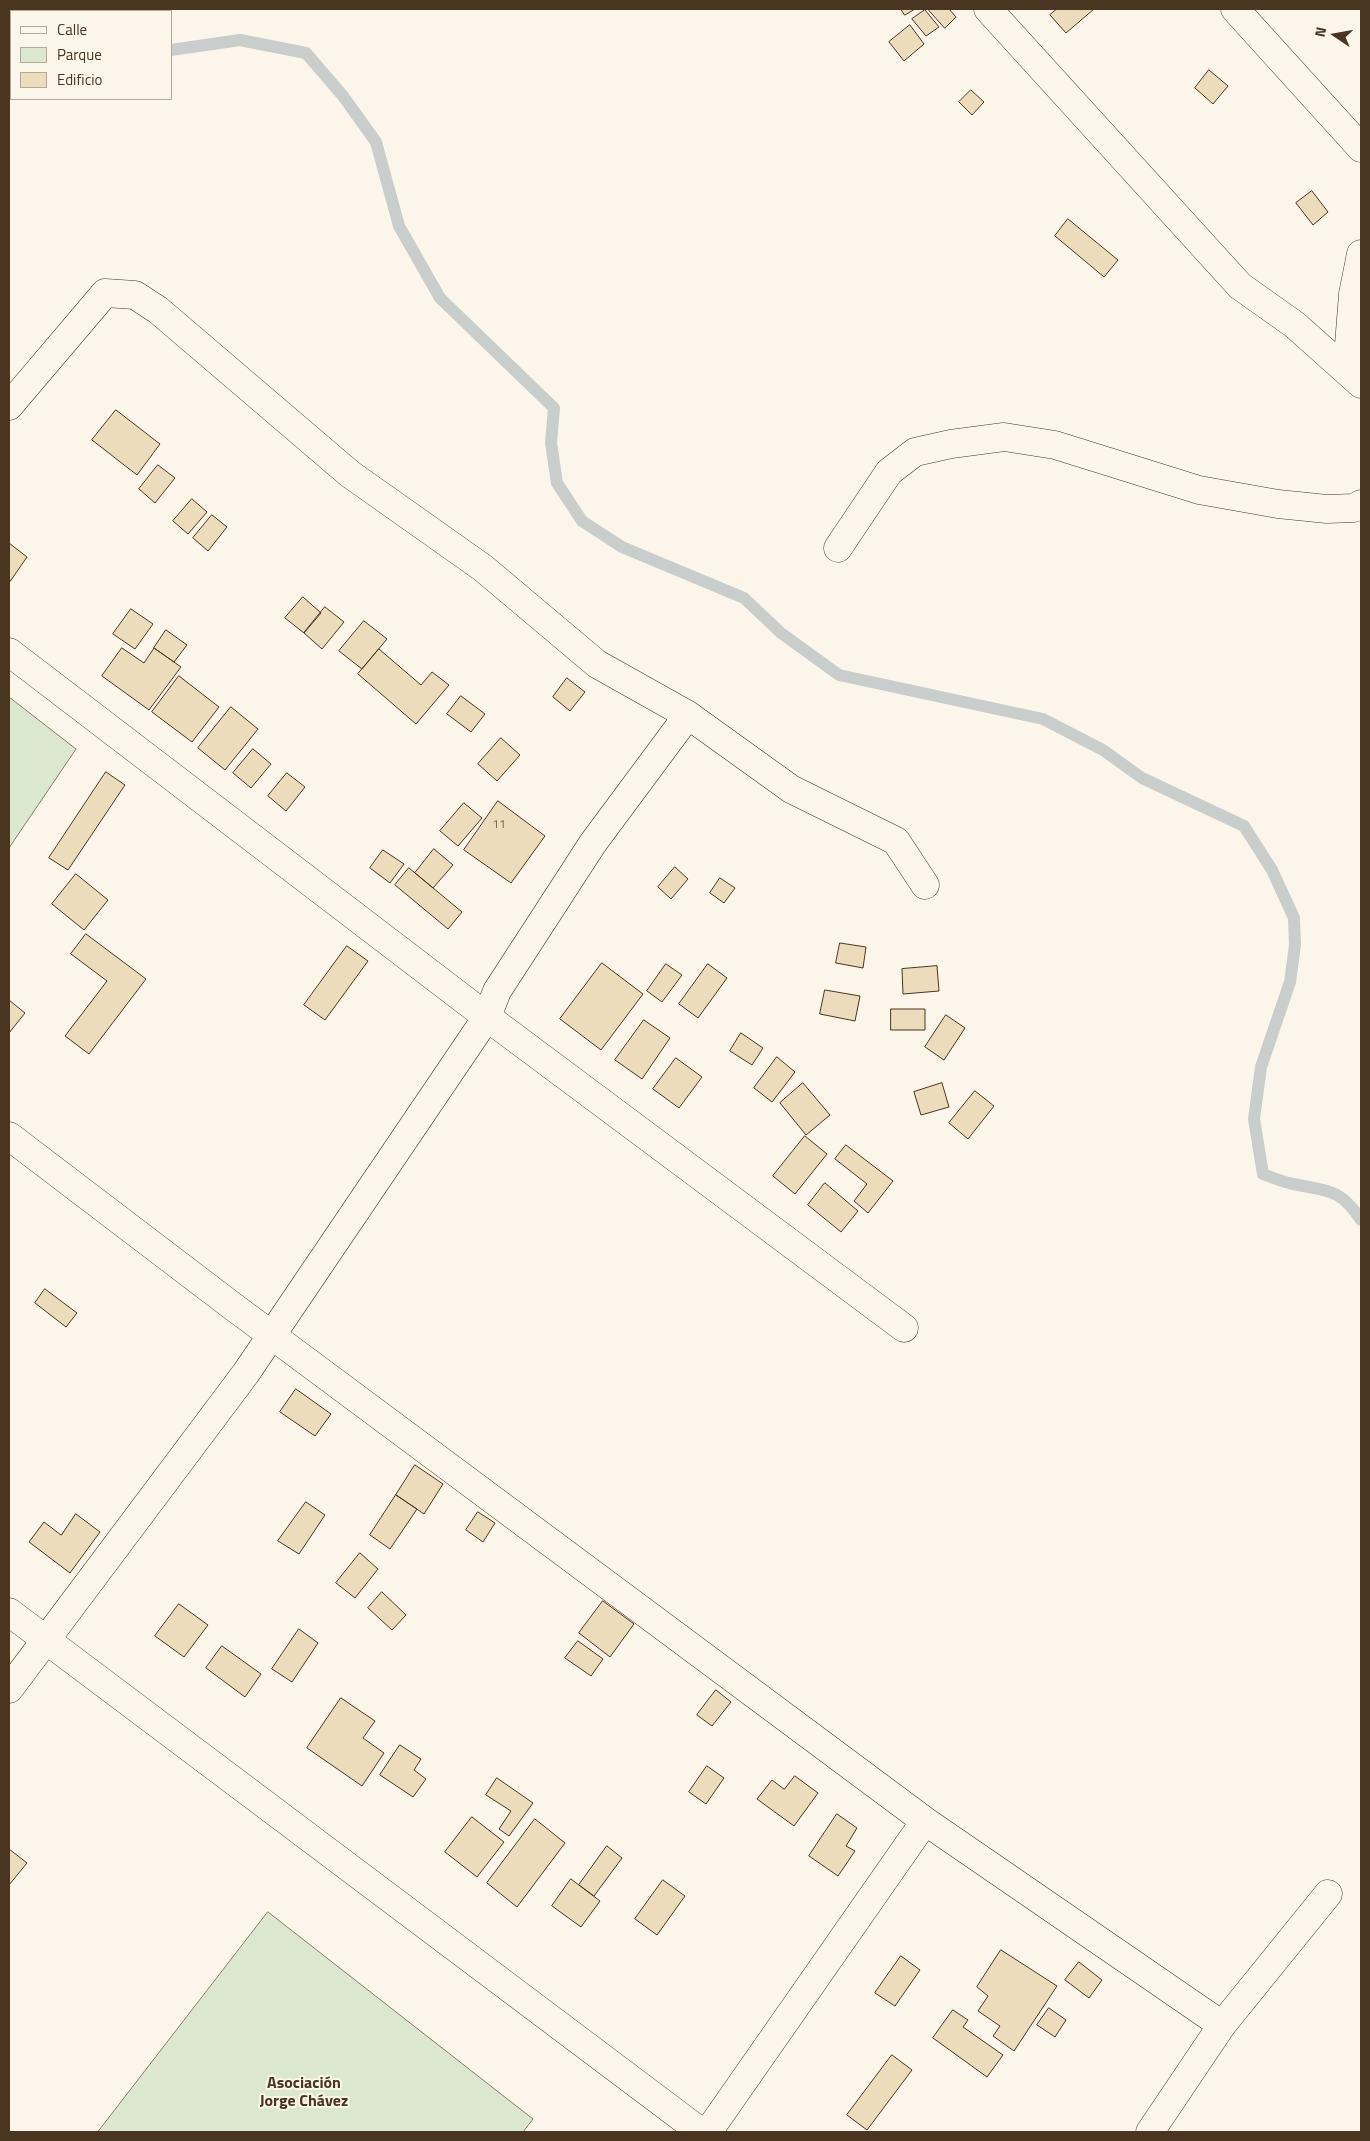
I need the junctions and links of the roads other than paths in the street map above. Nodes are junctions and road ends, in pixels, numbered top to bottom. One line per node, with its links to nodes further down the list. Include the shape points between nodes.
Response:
1 (988, 9): 5 (street, via 1240,286 1295,325)
2 (1235, 9): 3 (street)
3 (1361, 148)
4 (1361, 254): 5 (street, via 1353,294)
5 (1354, 377)
6 (9, 406): 10 (street, via 105,293 135,294 350,474 483,568 598,664)
7 (1361, 504): 8 (street, via 1354,508 1278,504 1199,490 1055,446 1004,437 915,452 889,472)
8 (838, 548)
9 (9, 652): 12 (street)
10 (688, 714): 11 (street, via 792,789 896,841); 12 (street, via 592,843 497,991)
11 (925, 885)
12 (487, 1017): 14 (street); 15 (street)
13 (9, 1136): 15 (street)
14 (904, 1328)
15 (273, 1335): 17 (street); 19 (street)
16 (9, 1612): 17 (street)
17 (47, 1640): 18 (street); 22 (street)
18 (9, 1689)
19 (925, 1821): 21 (street); 23 (street)
20 (1328, 1894): 21 (street)
21 (1222, 2025): 24 (street)
22 (700, 2132)
23 (708, 2132)
24 (1150, 2132)

